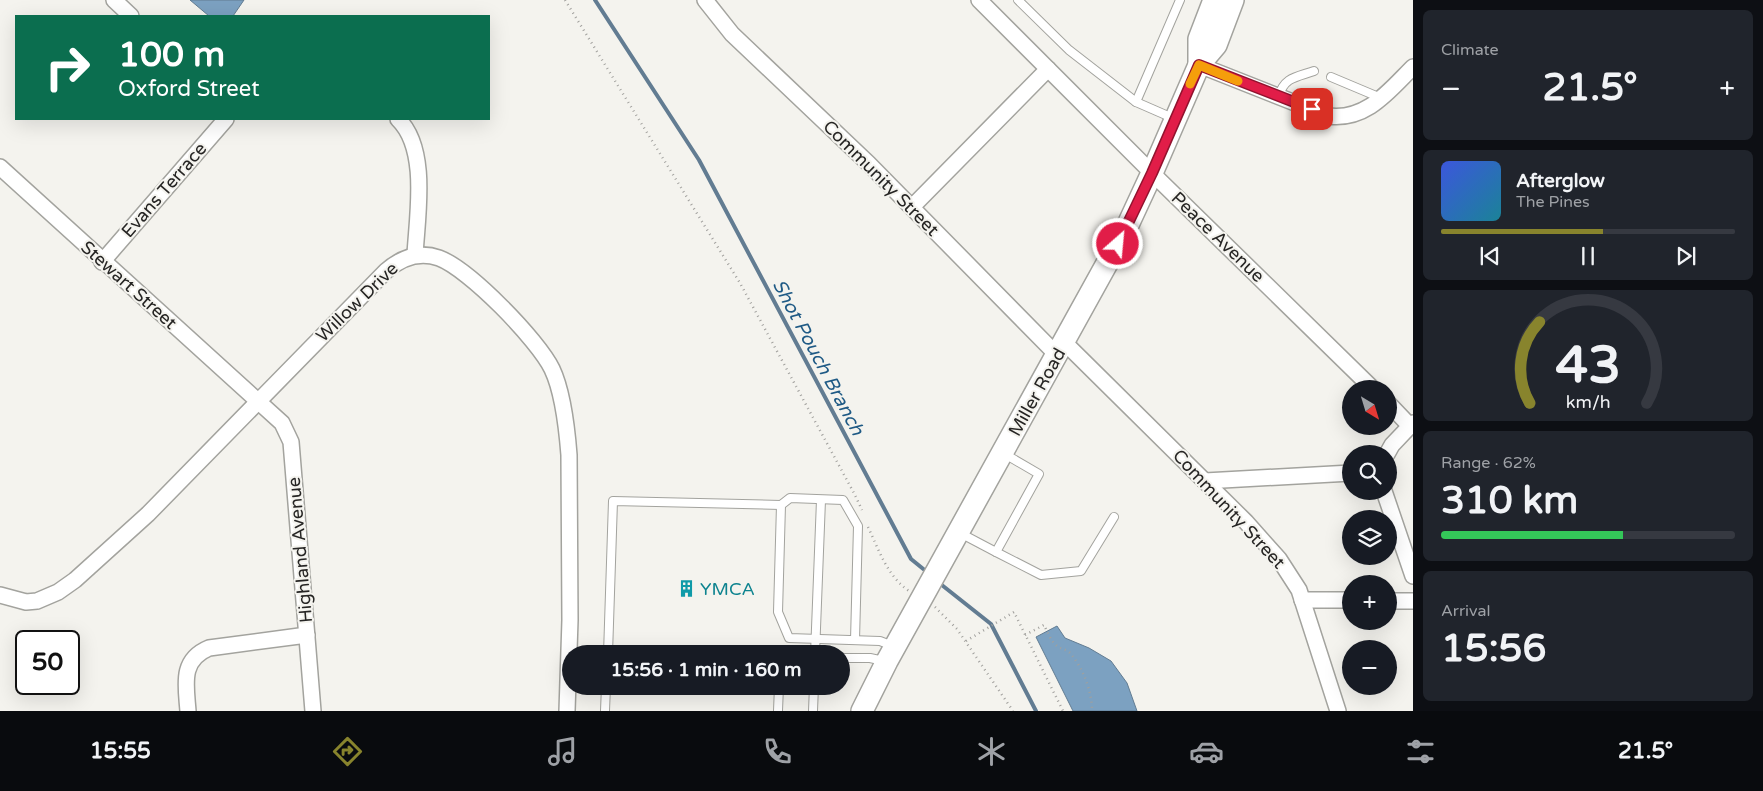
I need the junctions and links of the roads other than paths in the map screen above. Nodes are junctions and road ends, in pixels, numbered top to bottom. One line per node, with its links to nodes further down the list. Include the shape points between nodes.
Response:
1 (114, 0): 8 (street)
2 (705, 0): 22 (street, Community Street, via 732,34)
3 (978, 0): 11 (street, Peace Avenue)
4 (1018, 0): 16 (lane, via 1069,50)
5 (1180, 0): 16 (lane)
6 (1214, 0): 9 (main road, Miller Road, via 1199,39)
7 (1233, 0): 9 (main road, Miller Road, via 1216,45)
8 (130, 15)
9 (1199, 65): 14 (street); 17 (main road, Miller Road)
10 (1413, 67): 15 (street)
11 (1048, 69): 21 (street, Peace Avenue); 22 (street)
12 (1314, 72): 14 (lane, via 1291,78 1282,86)
13 (1331, 76): 15 (lane)
14 (1279, 96): 15 (street, via 1328,116 1341,117 1363,111)
15 (1380, 98)
16 (1136, 102): 17 (lane)
17 (1175, 119): 21 (main road, Miller Road)
18 (225, 120): 24 (street, Evans Terrace)
19 (399, 120): 23 (street, via 410,134 416,151)
20 (0, 167): 24 (street, Stewart Street)
21 (1152, 173): 25 (main road, Miller Road, via 1126,229); 26 (street, Peace Avenue)
22 (912, 207): 25 (street, Community Street)
23 (415, 255): 27 (street, Willow Drive, via 397,261 386,271); 58 (street, Willow Drive, via 438,257 473,280 543,354 556,379 567,432 569,464 570,620)
24 (102, 262): 27 (street, Stewart Street)
25 (1061, 348): 31 (main road, Miller Road); 33 (street, Community Street)
26 (1364, 380)
27 (258, 401): 41 (street, Willow Drive, via 148,514 75,580 37,601 26,602); 46 (street, Highland Avenue, via 282,423 291,442)
28 (1398, 412): 29 (street)
29 (1412, 424): 30 (street)
30 (1392, 445)
31 (1003, 453): 38 (main road, Miller Road); 39 (lane, via 1040,474)
32 (1342, 473): 33 (street)
33 (1205, 481): 42 (street, Community Street, via 1279,559)
34 (821, 500): 36 (lane, via 790,498); 47 (lane); 48 (lane, via 843,500 858,526)
35 (1387, 500): 40 (street)
36 (781, 505): 47 (lane, via 778,612 789,638); 49 (lane, via 614,501)
37 (1114, 518): 39 (lane, via 1081,570 1041,575)
38 (958, 532): 39 (lane); 51 (main road, Miller Road)
39 (996, 552)
40 (1413, 576)
41 (0, 595)
42 (1302, 600): 43 (street); 63 (street, Community Street)
43 (1342, 600)
44 (1397, 600): 45 (street)
45 (1413, 601)
46 (307, 634): 56 (street, via 199,652 187,673); 57 (street, Highland Avenue)
47 (816, 639): 48 (lane); 50 (lane)
48 (855, 640): 51 (lane, via 880,641)
49 (608, 645)
50 (816, 645)
51 (891, 654): 52 (lane); 62 (main road, Miller Road)
52 (850, 658)
53 (606, 695): 59 (lane)
54 (779, 695): 60 (lane)
55 (814, 695): 61 (lane)
56 (188, 711)
57 (314, 711)
58 (566, 711)
59 (605, 711)
60 (778, 711)
61 (814, 711)
62 (862, 711)
63 (1338, 711)

